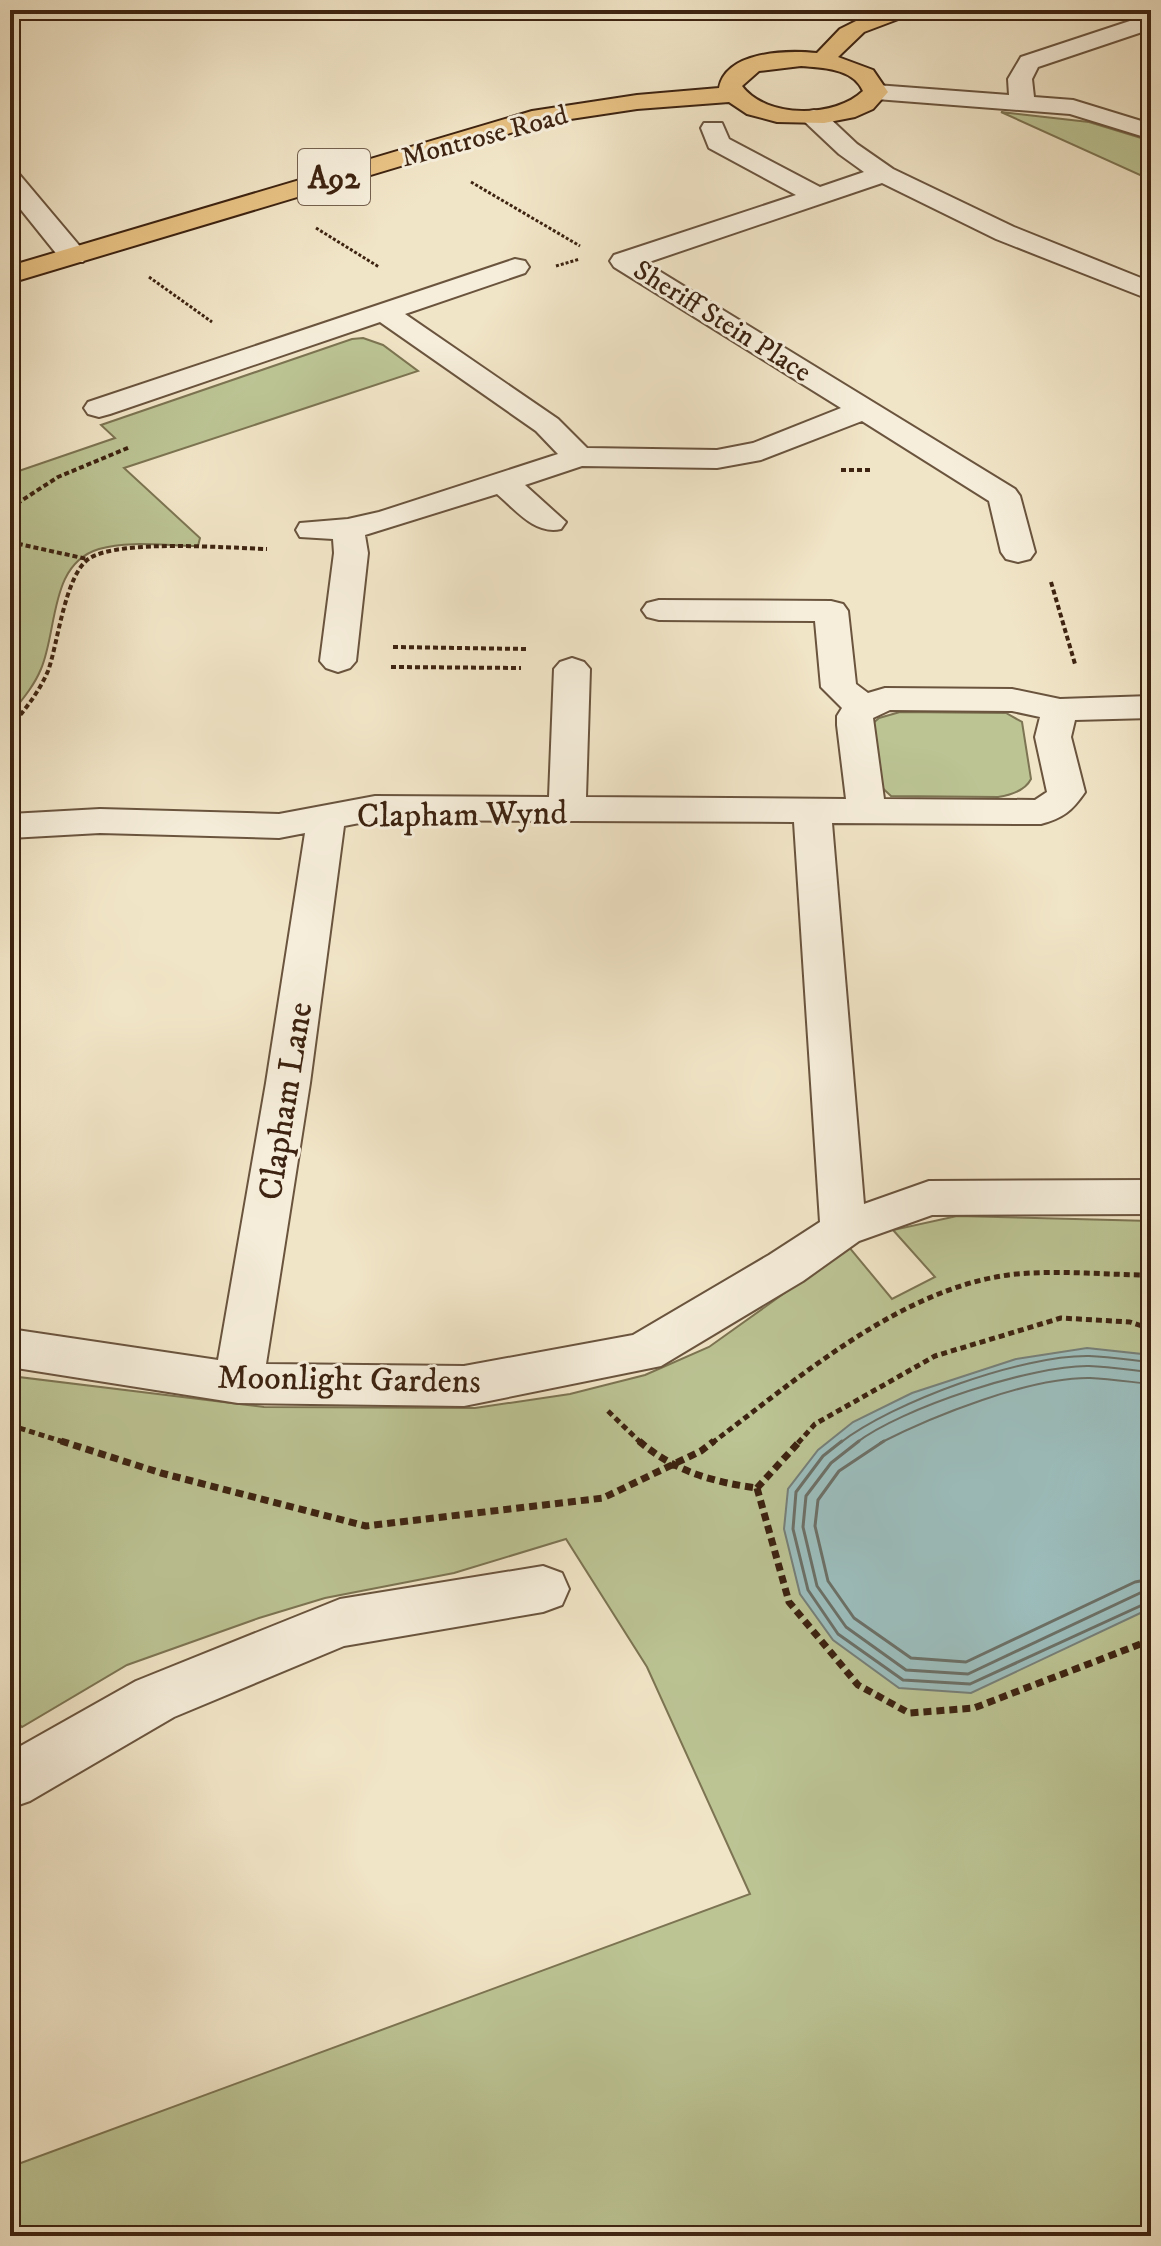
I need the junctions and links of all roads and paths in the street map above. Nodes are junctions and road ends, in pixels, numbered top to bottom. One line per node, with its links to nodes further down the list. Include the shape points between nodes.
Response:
1 (901, 10): 3 (main road, via 863,22 841,37)
2 (1151, 21): 6 (street, via 1029,62 1020,79)
3 (823, 61): 4 (main road, via 863,73); 5 (main road, via 779,60 744,69 730,86)
4 (876, 92): 6 (street); 7 (main road, via 856,109)
5 (733, 94): 7 (main road, via 764,111); 10 (main road, Montrose Road / A92, via 569,111)
6 (1022, 101): 9 (street, via 1073,107)
7 (814, 117): 11 (street)
8 (713, 128): 13 (street, via 718,143)
9 (1151, 132)
10 (419, 152): 14 (main road, Montrose Road / A92); 16 (path)
11 (884, 174): 13 (street, Sheriff Stein Place); 21 (street, via 1005,233)
12 (10, 179): 17 (street)
13 (817, 196): 18 (street, Sheriff Stein Place)
14 (268, 197): 15 (main road, Montrose Road / A92); 22 (path)
15 (105, 246): 17 (main road, Montrose Road / A92); 24 (path)
16 (594, 254): 18 (path); 19 (path, via 560,266)
17 (73, 256): 20 (main road, Montrose Road / A92)
18 (624, 261): 27 (street, Sheriff Stein Place)
19 (515, 267): 22 (street)
20 (10, 275)
21 (1151, 292)
22 (426, 297): 23 (street)
23 (383, 311): 24 (street); 28 (street, via 547,425)
24 (258, 354): 25 (street)
25 (148, 391): 26 (street); 30 (path, via 157,411 151,429 124,451 58,477)
26 (99, 408)
27 (865, 409): 28 (street, Sheriff Stein Place, via 761,451 717,459); 35 (street, Sheriff Stein Place, via 1004,496)
28 (579, 457): 29 (street, Sheriff Stein Place)
29 (500, 481): 31 (street); 32 (street, Sheriff Stein Place)
30 (10, 508)
31 (550, 522)
32 (348, 529): 33 (street, Sheriff Stein Place); 39 (street, via 351,553)
33 (312, 530): 36 (path, via 277,549 114,551)
34 (10, 542): 36 (path)
35 (1018, 552): 43 (path, via 1050,579)
36 (87, 559): 44 (path, via 77,571 43,682)
37 (659, 610): 42 (street, via 831,611 839,687)
38 (530, 649): 39 (path)
39 (339, 653): 40 (path, via 403,668)
40 (572, 669): 45 (street)
41 (1151, 707): 43 (street)
42 (863, 708): 43 (street, via 885,699 1012,700); 46 (street, via 855,725)
43 (1074, 709): 46 (street, Clapham Wynd, via 1053,737 1066,792 1058,804 1024,813)
44 (10, 727)
45 (567, 810): 47 (street, Clapham Wynd); 48 (street, Clapham Wynd, via 375,808)
46 (867, 811): 47 (street, Clapham Wynd)
47 (812, 812): 51 (street)
48 (326, 818): 49 (street, Clapham Wynd, via 279,826 100,821); 56 (street, Clapham Lane)
49 (10, 826)
50 (1151, 1197): 51 (street, Moonlight Gardens, via 929,1198)
51 (843, 1229): 55 (street, Moonlight Gardens, via 644,1352)
52 (1151, 1275): 58 (path, via 1016,1274 947,1291 855,1336 701,1451)
53 (1151, 1329): 59 (path, via 1130,1322 1061,1318 935,1356 815,1424)
54 (10, 1348): 56 (street, Moonlight Gardens)
55 (584, 1364): 56 (street, Moonlight Gardens, via 464,1386); 58 (path, via 604,1407 640,1445)
56 (238, 1383)
57 (10, 1425): 58 (path, via 161,1473 366,1526 603,1498)
58 (671, 1466): 59 (path, via 719,1484)
59 (757, 1488): 61 (path, via 789,1602 858,1685 909,1713 974,1708)
60 (543, 1589): 62 (street, via 340,1623 155,1699)
61 (1151, 1640)
62 (10, 1782)

